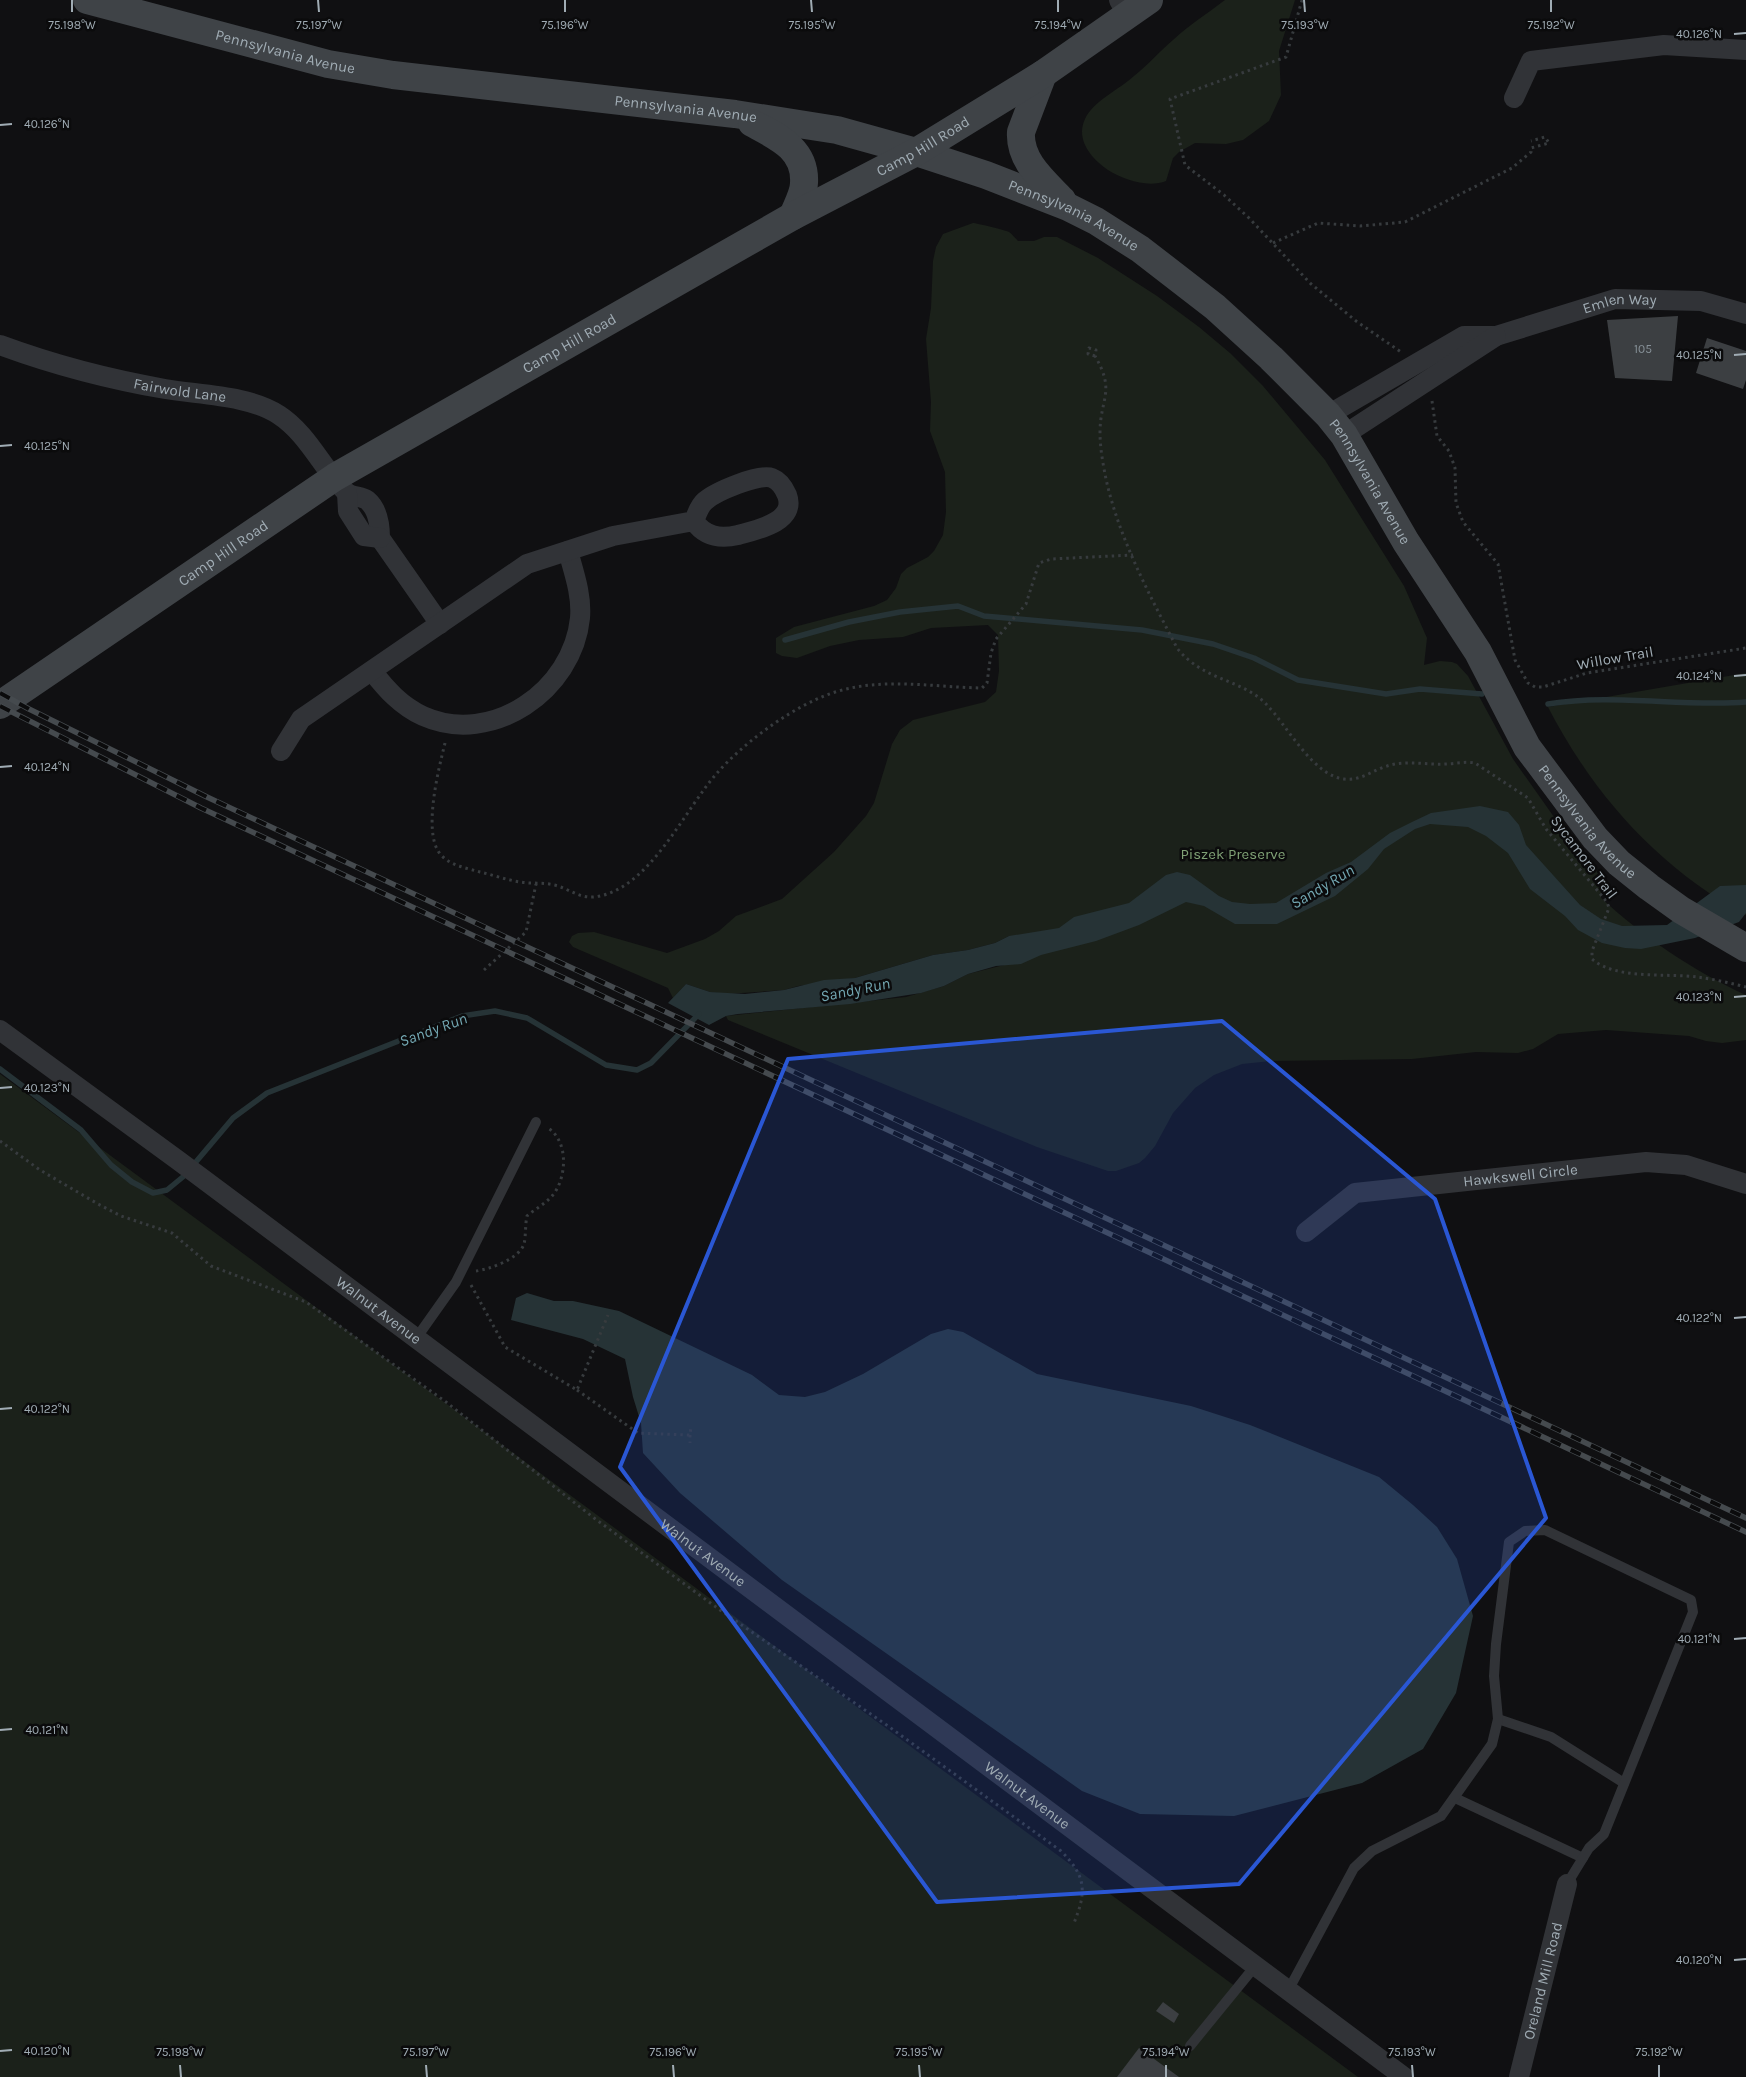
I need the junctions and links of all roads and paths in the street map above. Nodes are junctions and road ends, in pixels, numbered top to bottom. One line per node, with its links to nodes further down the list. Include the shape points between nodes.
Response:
1 (87, 0): 7 (main road, Pennsylvania Avenue, via 328,64 393,75)
2 (1302, 0): 12 (path, via 1286,57 1170,99 1185,165 1224,195)
3 (1132, 5): 5 (main road, Camp Hill Road)
4 (1746, 50): 6 (street, via 1664,45 1531,61)
5 (1043, 74): 9 (main road, Camp Hill Road); 10 (main road, via 1020,141 1034,171)
6 (1514, 98)
7 (735, 114): 9 (main road, Pennsylvania Avenue, via 837,130); 11 (main road, via 783,139 800,158 804,185)
8 (1531, 141): 12 (path, via 1545,137 1549,143 1531,148 1531,152 1512,168 1405,222 1360,226 1318,223)
9 (916, 152): 10 (main road, Pennsylvania Avenue, via 986,174); 11 (main road, Camp Hill Road)
10 (1068, 207): 19 (main road, Pennsylvania Avenue, via 1140,249 1215,307 1271,358)
11 (793, 216): 20 (main road, Camp Hill Road)
12 (1273, 243): 17 (path, via 1310,283 1356,322 1406,355)
13 (1746, 314): 14 (street, Emlen Way, via 1701,301 1615,298)
14 (1496, 336): 17 (street, Emlen Way, via 1464,336); 18 (street, Emlen Way)
15 (0, 346): 20 (street, Fairwold Lane, via 101,377 255,405 278,414 297,430)
16 (1094, 356): 23 (path, Sycamore Trail, via 1106,377 1100,433 1106,476 1120,526)
17 (1412, 365): 19 (street, Emlen Way)
18 (1424, 384): 19 (street, Emlen Way); 25 (path, Willow Trail, via 1435,408 1437,436 1449,451 1455,468 1456,503 1462,522 1498,564 1513,649 1522,676 1534,687 1588,673)
19 (1336, 425): 31 (main road, Pennsylvania Avenue, via 1406,542 1478,652 1527,747 1595,838 1619,863 1680,910)
20 (341, 485): 24 (street, via 367,500 380,522 380,538); 27 (main road, Camp Hill Road)
21 (694, 521): 22 (street, via 613,536)
22 (568, 551): 24 (street, via 527,564); 28 (street, via 580,598 580,619 565,665 551,685 528,705 507,716 488,721)
23 (1133, 555): 30 (path, via 1043,560 1036,567 1024,606 996,639 987,683 982,688 894,682 867,684 816,699 733,757 706,786 649,864 622,885 604,894 583,896 551,884); 33 (path, Sycamore Trail, via 1183,656 1208,674 1254,694 1330,775 1350,780 1398,763 1475,763 1528,798 1569,859 1602,894 1609,908 1592,951 1592,959 1607,969 1696,976)
24 (440, 624): 26 (street)
25 (1746, 648)
26 (372, 671): 28 (street, via 402,703 423,716); 29 (street, via 302,719)
27 (0, 705)
28 (449, 722): 30 (path, via 434,796 433,833 437,851 453,864)
29 (281, 751)
30 (536, 884): 32 (path, via 526,932)
31 (1739, 944)
32 (484, 970)
33 (1746, 987)
34 (0, 1030): 41 (street, Walnut Avenue)
35 (536, 1122): 39 (lane); 39 (path, via 550,1129 560,1144 564,1162 560,1184 552,1197 527,1216 524,1245 517,1254 486,1270)
36 (0, 1142): 51 (path, via 98,1204 121,1216 172,1233 211,1266 306,1302 380,1352 594,1518 1061,1851 1076,1866 1081,1878 1079,1911)
37 (1746, 1184): 38 (street, Hawkswell Circle, via 1686,1164 1646,1162 1354,1193)
38 (1306, 1232)
39 (461, 1273): 41 (lane); 42 (path, via 475,1290 505,1347)
40 (608, 1315): 42 (path)
41 (415, 1340): 52 (street, Walnut Avenue)
42 (577, 1390): 44 (path, via 638,1433)
43 (690, 1427): 44 (path)
44 (690, 1435): 45 (path)
45 (690, 1443)
46 (1498, 1720): 47 (lane, via 1551,1737); 47 (lane, via 1495,1652 1509,1542 1525,1531 1545,1530 1691,1600 1693,1612); 48 (lane, via 1492,1744)
47 (1624, 1784): 49 (lane, via 1604,1834)
48 (1455, 1798): 49 (lane); 53 (lane, via 1441,1816 1372,1851 1354,1868)
49 (1583, 1858): 50 (lane)
50 (1567, 1884): 56 (street, Oreland Mill Road)
51 (1074, 1923)
52 (1256, 1965): 53 (street, Walnut Avenue); 54 (lane)
53 (1288, 1989): 55 (street, Walnut Avenue)
54 (1190, 2046)
55 (1404, 2077)
56 (1519, 2077)

